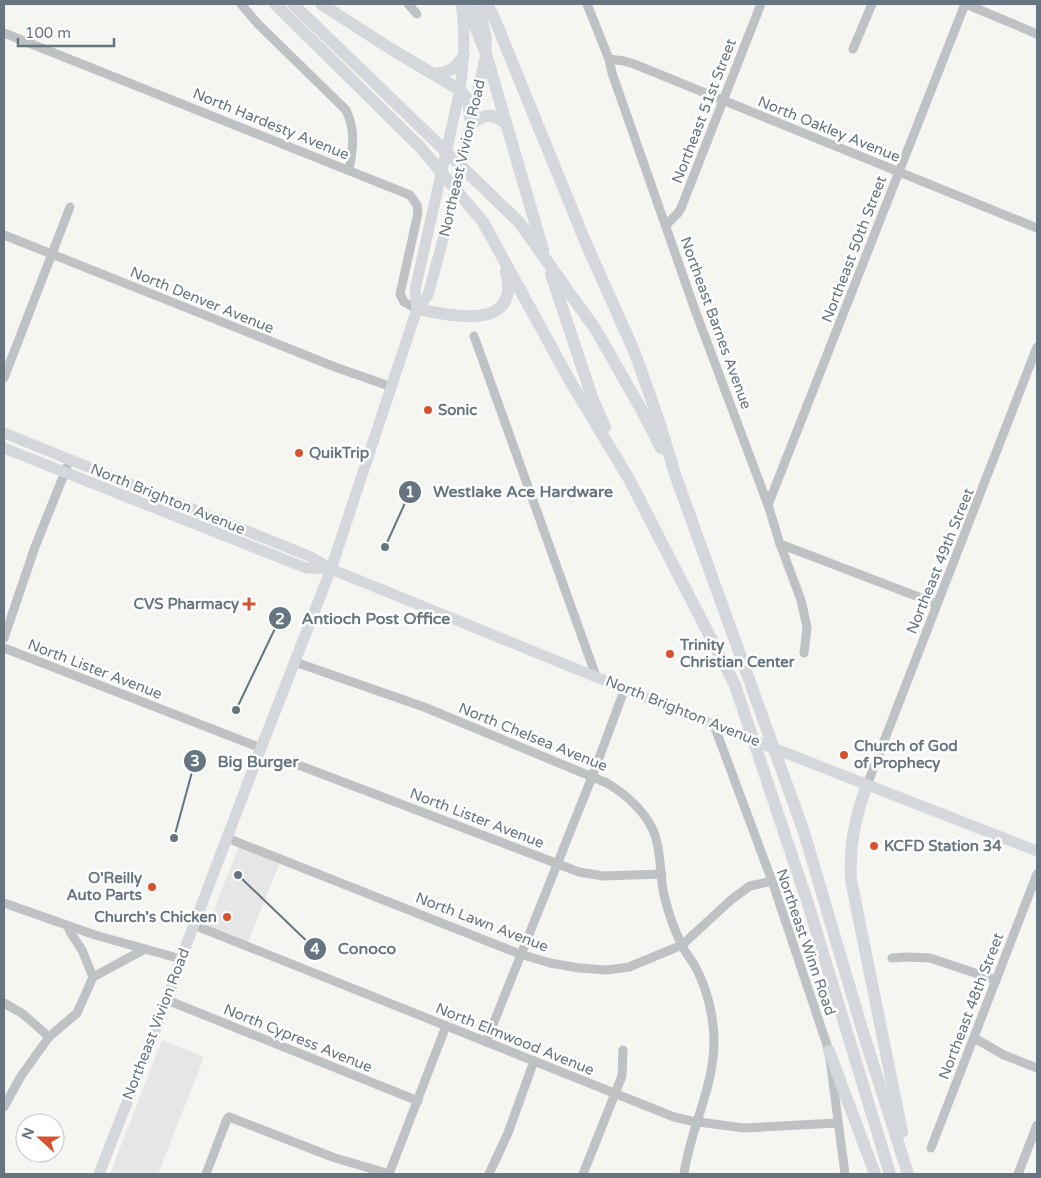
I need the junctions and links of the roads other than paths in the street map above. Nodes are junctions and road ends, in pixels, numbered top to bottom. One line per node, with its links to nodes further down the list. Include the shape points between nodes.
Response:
1 (241, 4): 26 (street, via 346,110 354,135)
2 (275, 4): 33 (highway, via 420,147 483,222)
3 (293, 4): 43 (highway, via 519,222 596,330)
4 (321, 4): 21 (highway)
5 (408, 4): 14 (street)
6 (461, 4): 19 (main road, Northeast Vivion Road)
7 (466, 4): 18 (highway)
8 (479, 4): 18 (main road, Northeast Vivion Road)
9 (486, 4): 43 (highway, via 634,351)
10 (587, 4): 20 (street, Northeast Barnes Avenue)
11 (761, 4): 23 (street, Northeast 51st Street)
12 (872, 4): 17 (street)
13 (965, 4): 16 (street); 27 (street, Northeast 50th Street)
14 (417, 14)
15 (4, 33): 26 (street, North Hardesty Avenue)
16 (1037, 34)
17 (853, 49)
18 (486, 54): 24 (main road, Northeast Vivion Road); 25 (highway)
19 (464, 56): 21 (highway, via 447,72); 22 (main road, Northeast Vivion Road)
20 (609, 59): 23 (street, North Oakley Avenue, via 634,64); 29 (street, Northeast Barnes Avenue)
21 (433, 74): 22 (highway)
22 (460, 90): 24 (highway, via 468,100); 34 (main road, Northeast Vivion Road, via 415,290)
23 (723, 100): 27 (street, North Oakley Avenue); 29 (street, Northeast 51st Street, via 681,208)
24 (471, 124): 25 (highway, via 483,116 493,115); 34 (main road, Northeast Vivion Road, via 450,218 428,295)
25 (506, 124): 44 (highway, via 570,334 593,400)
26 (349, 170): 34 (street, North Hardesty Avenue, via 406,193 415,201 418,213 400,294 404,302)
27 (898, 172): 30 (street, North Oakley Avenue); 45 (street, Northeast 50th Street)
28 (70, 207): 32 (street)
29 (666, 224): 45 (street, Northeast Barnes Avenue)
30 (1037, 228)
31 (4, 235): 32 (street, North Denver Avenue)
32 (52, 255): 37 (street); 38 (street, North Denver Avenue)
33 (503, 258): 34 (highway, via 509,281 508,292 504,303 495,311 479,316 450,316); 44 (highway)
34 (417, 309): 38 (main road, Northeast Vivion Road)
35 (474, 336): 53 (street)
36 (1037, 347): 48 (street, Northeast 49th Street)
37 (4, 378)
38 (392, 387): 47 (main road, Northeast Vivion Road)
39 (4, 433): 41 (main road, North Brighton Avenue)
40 (4, 448): 42 (main road, North Brighton Avenue)
41 (70, 460): 42 (street); 47 (main road, North Brighton Avenue, via 309,556)
42 (65, 472): 47 (main road, North Brighton Avenue, via 306,568); 49 (street)
43 (676, 477): 102 (highway, via 804,832)
44 (628, 479): 101 (highway, via 735,685 810,907)
45 (768, 505): 46 (street, Northeast Barnes Avenue)
46 (780, 544): 48 (street); 51 (street, Northeast Barnes Avenue, via 801,600 807,627)
47 (331, 569): 52 (main road, Northeast Vivion Road); 53 (main road, North Brighton Avenue)
48 (937, 604): 59 (street, Northeast 49th Street)
49 (4, 638)
50 (4, 648): 56 (street, North Lister Avenue)
51 (804, 653)
52 (295, 662): 56 (main road, Northeast Vivion Road); 58 (street, North Chelsea Avenue, via 424,707)
53 (596, 676): 54 (main road, North Brighton Avenue)
54 (625, 688): 55 (main road, North Brighton Avenue); 58 (street)
55 (714, 725): 59 (main road, North Brighton Avenue); 65 (street, Northeast Winn Road)
56 (261, 748): 60 (main road, Northeast Vivion Road)
57 (288, 760): 62 (street, North Lister Avenue)
58 (592, 777): 62 (street); 63 (street, North Chelsea Avenue, via 606,782 636,805 652,829)
59 (867, 785): 61 (main road, North Brighton Avenue); 102 (highway, via 854,826 851,880)
60 (227, 838): 67 (main road, Northeast Vivion Road); 71 (street, North Lawn Avenue)
61 (1037, 851)
62 (557, 864): 63 (street, North Lister Avenue, via 603,876); 71 (street)
63 (662, 874): 69 (street, North Chelsea Avenue, via 664,895)
64 (1037, 874): 75 (street, Northeast 48th Street)
65 (772, 881): 69 (street, North Lawn Avenue, via 750,886 732,898); 83 (street, Northeast Winn Road)
66 (4, 903): 68 (street)
67 (194, 925): 73 (main road, Northeast Vivion Road); 78 (street, North Elmwood Avenue)
68 (68, 926): 70 (street); 74 (street)
69 (682, 945): 71 (street, North Lawn Avenue, via 637,964 607,970 564,966); 89 (street, North Chelsea Avenue, via 707,995 714,1040 710,1078)
70 (145, 949): 73 (street); 74 (street)
71 (520, 954): 81 (street)
72 (892, 958): 75 (street, via 930,958)
73 (181, 959): 76 (main road, Northeast Vivion Road)
74 (93, 977): 79 (street, via 77,1013)
75 (996, 980): 80 (street, Northeast 48th Street)
76 (167, 1000): 87 (street, North Cypress Avenue); 93 (main road, Northeast Vivion Road)
77 (4, 1003): 79 (street, via 23,1014)
78 (446, 1026): 81 (street, North Elmwood Avenue); 87 (street)
79 (49, 1037): 88 (street)
80 (974, 1038): 85 (street); 92 (street, Northeast 48th Street)
81 (486, 1042): 84 (street, North Elmwood Avenue)
82 (623, 1050): 86 (street, via 622,1076)
83 (829, 1051): 90 (street, Northeast Winn Road); 100 (highway)
84 (534, 1061): 86 (street, North Elmwood Avenue); 96 (street)
85 (1037, 1068)
86 (615, 1094): 89 (street, North Elmwood Avenue); 97 (street)
87 (418, 1101): 95 (street)
88 (4, 1107)
89 (696, 1122): 90 (street, North Elmwood Avenue, via 744,1128); 98 (street, North Chelsea Avenue)
90 (837, 1123): 99 (street, Northeast Winn Road)
91 (1037, 1125): 103 (street)
92 (931, 1148)
93 (99, 1174)
94 (206, 1174): 95 (street, via 228,1114 335,1158)
95 (389, 1174)
96 (489, 1174)
97 (583, 1174)
98 (684, 1174)
99 (845, 1174)
100 (876, 1174)
101 (890, 1174)
102 (909, 1174)
103 (1018, 1174)

